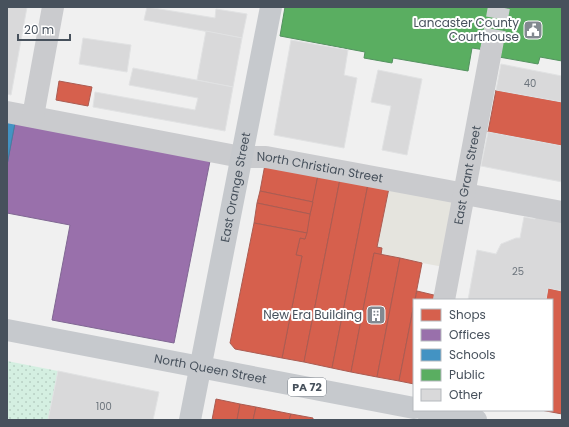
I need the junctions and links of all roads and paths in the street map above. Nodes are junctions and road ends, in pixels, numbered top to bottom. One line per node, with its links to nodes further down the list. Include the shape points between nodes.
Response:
1 (53, 7): 5 (street)
2 (271, 7): 6 (main road, East Orange Street)
3 (491, 51): 7 (street, East Grant Street)
4 (7, 112): 5 (street, North Christian Street)
5 (33, 116): 6 (street, North Christian Street)
6 (241, 157): 7 (street, North Christian Street, via 266,157); 11 (main road, East Orange Street)
7 (464, 193): 8 (street, North Christian Street); 9 (street, East Grant Street)
8 (562, 212)
9 (444, 299)
10 (7, 330): 11 (main road, North Queen Street / PA 72)
11 (199, 367): 12 (main road, North Queen Street / PA 72); 14 (main road, East Orange Street)
12 (413, 408)
13 (430, 411): 15 (main road)
14 (190, 420)
15 (476, 420)

